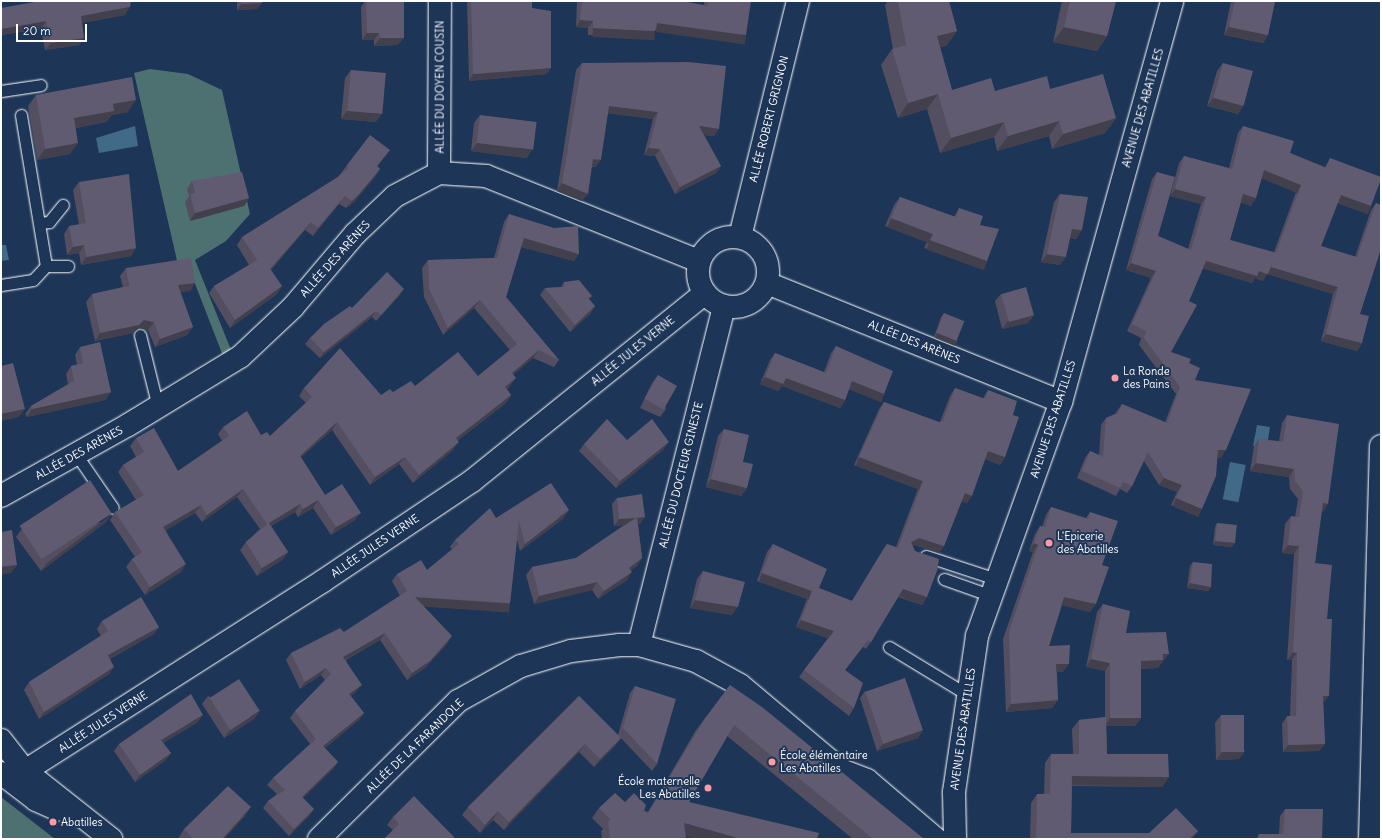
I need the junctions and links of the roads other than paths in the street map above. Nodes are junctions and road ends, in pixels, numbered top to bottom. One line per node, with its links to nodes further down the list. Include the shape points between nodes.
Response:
1 (440, 1): 7 (street, ALLÉE DU DOYEN COUSIN)
2 (798, 1): 10 (street, ALLÉE ROBERT GRIGNON)
3 (1172, 1): 19 (street, AVENUE DES ABATILLES)
4 (41, 85): 5 (lane)
5 (1, 92)
6 (22, 115): 9 (lane)
7 (439, 173): 11 (street, via 486,176); 20 (street, ALLÉE DES ARÈNES, via 395,196 355,234 293,307 240,358)
8 (63, 205): 9 (lane, via 49,222)
9 (40, 223): 12 (lane)
10 (740, 237): 11 (street, via 720,239 707,248); 14 (street, via 751,241 766,259)
11 (699, 261): 16 (street, via 698,278)
12 (46, 266): 13 (lane); 15 (lane, via 33,280)
13 (68, 266)
14 (766, 283): 17 (street, via 749,303); 19 (street, ALLÉE DES ARÈNES)
15 (1, 285)
16 (705, 293): 17 (street); 32 (street, ALLÉE JULES VERNE, via 472,481 323,581)
17 (724, 306): 28 (street, ALLÉE DU DOCTEUR GINESTE)
18 (140, 335): 20 (lane)
19 (1061, 402): 27 (street, AVENUE DES ABATILLES)
20 (158, 408): 22 (street, ALLÉE DES ARÈNES)
21 (1381, 446): 39 (street)
22 (76, 454): 23 (street, ALLÉE DES ARÈNES); 24 (lane)
23 (1, 496)
24 (113, 508)
25 (912, 552): 27 (lane)
26 (944, 579): 27 (lane)
27 (995, 588): 30 (street, AVENUE DES ABATILLES, via 977,636)
28 (639, 645): 36 (street, ALLÉE DE LA FARANDOLE, via 571,652 521,666 458,701); 37 (street, ALLÉE DE LA FARANDOLE, via 696,661 740,685 841,770 867,780)
29 (889, 647): 30 (lane)
30 (968, 695): 38 (street, AVENUE DES ABATILLES, via 954,792)
31 (3, 749): 32 (street)
32 (25, 771): 34 (street)
33 (1, 773): 34 (street, via 36,800)
34 (94, 825): 35 (street)
35 (111, 839)
36 (319, 839)
37 (936, 839)
38 (955, 839)
39 (1370, 839)

